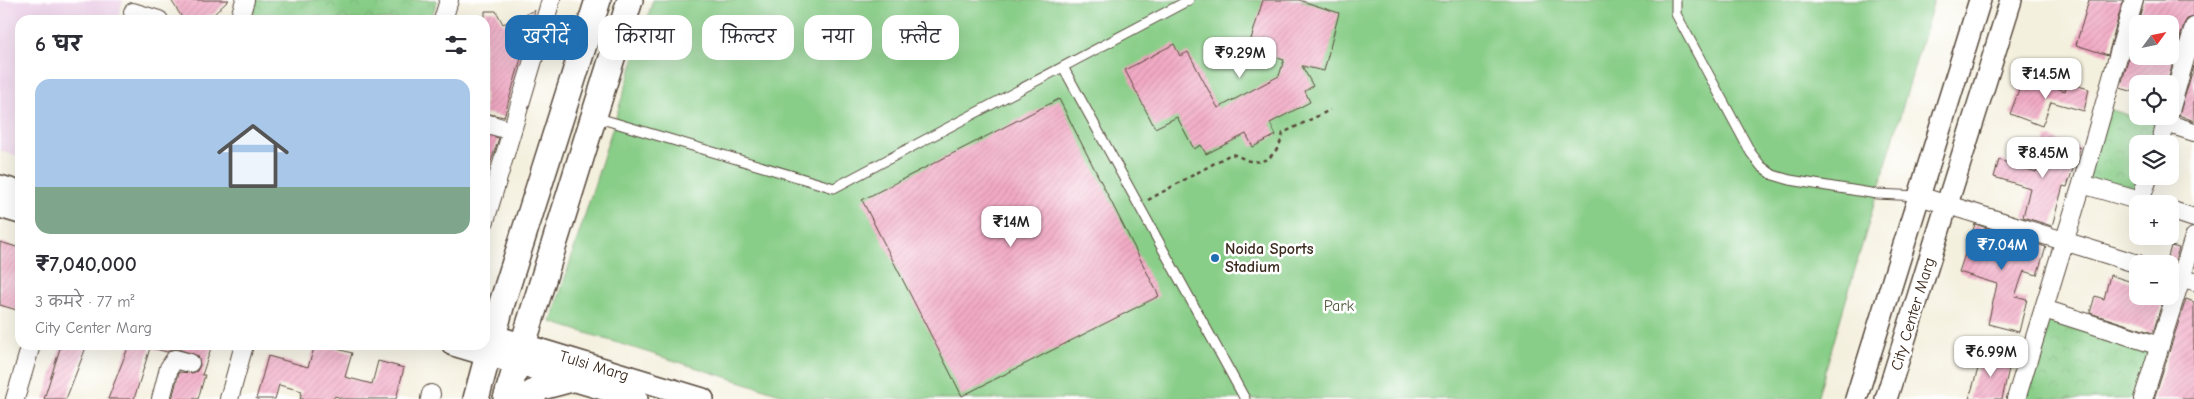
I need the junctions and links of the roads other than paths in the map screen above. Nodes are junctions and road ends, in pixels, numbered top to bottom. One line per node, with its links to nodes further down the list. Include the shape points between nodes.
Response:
1 (245, 0): 11 (street)
2 (449, 0): 12 (street)
3 (551, 0): 19 (street)
4 (598, 0): 37 (main road)
5 (630, 0): 16 (main road)
6 (1189, 0): 14 (lane)
7 (1676, 0): 24 (lane, via 1676,14 1761,166 1773,175 1790,180 1877,194)
8 (1980, 0): 24 (street, City Center Marg)
9 (2011, 0): 27 (street, City Center Marg)
10 (2134, 0): 21 (street)
11 (240, 15)
12 (444, 15)
13 (2194, 27): 15 (street)
14 (1064, 67): 16 (lane, via 834,188); 54 (lane)
15 (2179, 79)
16 (595, 117): 43 (main road)
17 (2179, 123): 20 (street)
18 (490, 124): 19 (street)
19 (512, 131): 26 (street)
20 (2194, 132)
21 (2082, 184): 25 (street); 33 (street)
22 (0, 186): 23 (street)
23 (15, 190)
24 (1919, 196): 27 (street); 55 (street, City Center Marg)
25 (2129, 197)
26 (490, 204)
27 (1947, 205): 33 (street); 56 (street, City Center Marg)
28 (0, 207): 29 (street)
29 (15, 212)
30 (2179, 213): 31 (street)
31 (2194, 218)
32 (2194, 237): 35 (street)
33 (2064, 242): 34 (street); 36 (street)
34 (2129, 261)
35 (2182, 278): 39 (street)
36 (2044, 309): 39 (street); 57 (street)
37 (490, 338)
38 (490, 341): 43 (street, Tulsi Marg)
39 (2160, 346): 58 (street)
40 (30, 350): 46 (street)
41 (243, 350): 48 (street)
42 (487, 350): 49 (main road)
43 (519, 354): 45 (street, Tulsi Marg); 50 (main road); 53 (street, Tulsi Marg)
44 (190, 363): 47 (street, via 174,360)
45 (583, 385): 51 (main road, via 542,387); 52 (street, Tulsi Marg)
46 (15, 399)
47 (161, 399)
48 (229, 399)
49 (476, 399)
50 (506, 399)
51 (523, 399)
52 (637, 399)
53 (703, 399)
54 (1245, 399)
55 (1856, 399)
56 (1886, 399)
57 (2016, 399)
58 (2144, 399)

